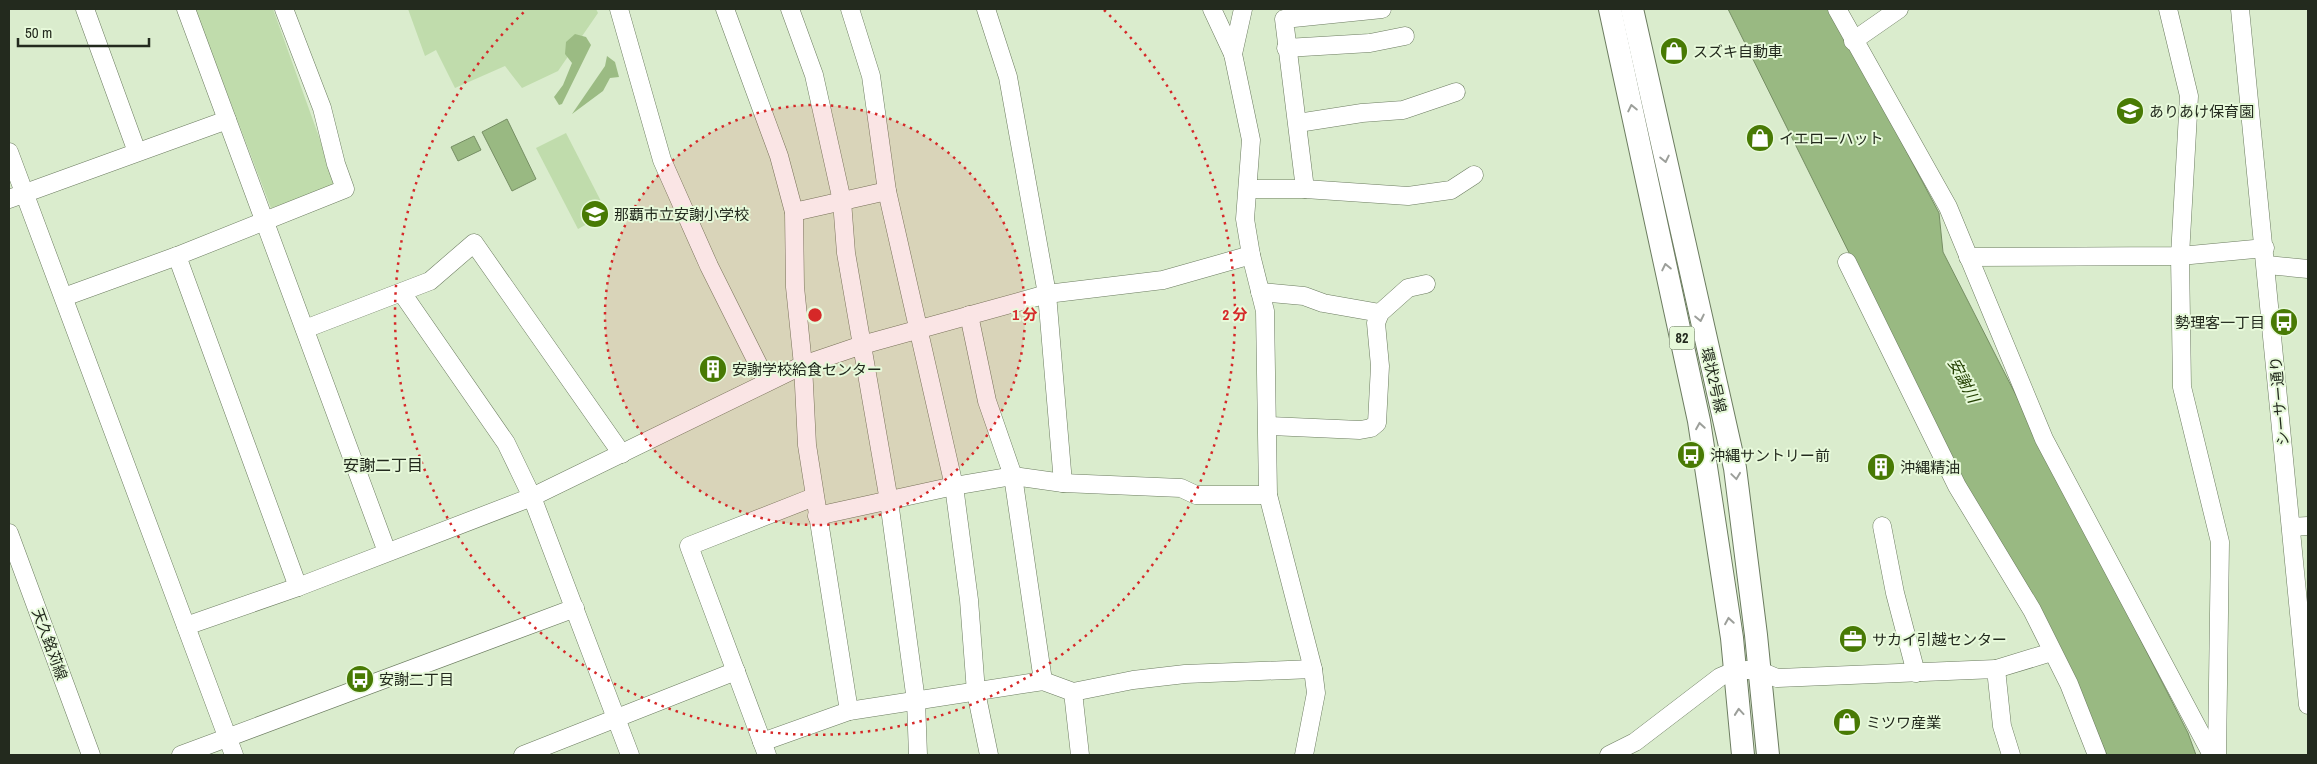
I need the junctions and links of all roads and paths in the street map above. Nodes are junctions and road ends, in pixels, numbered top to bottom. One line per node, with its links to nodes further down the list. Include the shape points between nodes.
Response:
1 (85, 9): 26 (street)
2 (187, 9): 23 (street)
3 (284, 9): 34 (street, via 322,108 345,189)
4 (619, 9): 53 (street, via 662,160 709,266)
5 (725, 9): 33 (street, via 779,156)
6 (790, 9): 32 (street, via 814,75)
7 (850, 9): 30 (street, via 872,76)
8 (986, 9): 45 (street, via 1008,78)
9 (1212, 9): 21 (street)
10 (1243, 9): 21 (street)
11 (1382, 9): 20 (street, via 1284,19)
12 (1610, 9): 74 (main road, 環状2号線 / 82, one-way to 12, via 1699,421)
13 (1632, 9): 75 (main road, 環状2号線 / 82, one-way to 75, via 1734,468)
14 (1836, 9): 19 (street)
15 (1899, 9): 19 (street)
16 (2168, 9): 37 (street, via 2189,96)
17 (2240, 9): 39 (street, シーサー通り)
18 (1405, 36): 20 (street, via 1370,43)
19 (1853, 41): 38 (street, via 1948,208)
20 (1286, 48): 24 (street)
21 (1233, 54): 28 (street, via 1251,140)
22 (1456, 92): 24 (street, via 1403,110)
23 (228, 120): 26 (street); 34 (street)
24 (1298, 124): 29 (street)
25 (9, 152): 31 (street)
26 (137, 152): 31 (street)
27 (1474, 175): 29 (street, via 1451,190 1408,196)
28 (1248, 189): 29 (street); 36 (street, via 1246,219)
29 (1305, 189)
30 (887, 191): 32 (street); 50 (street)
31 (16, 196): 46 (street)
32 (842, 201): 33 (street); 51 (street, via 846,253)
33 (794, 212): 52 (street, via 795,287)
34 (265, 222): 35 (street); 49 (street)
35 (177, 256): 46 (street); 68 (street)
36 (1250, 256): 43 (street); 45 (street, via 1163,280)
37 (2180, 256): 38 (street); 39 (street); 102 (street, via 2182,387 2220,542)
38 (1968, 257): 101 (street, via 2044,439)
39 (2266, 257): 41 (street); 65 (street, シーサー通り)
40 (1846, 262): 71 (street, via 1957,486 2028,603)
41 (2308, 269)
42 (1426, 284): 47 (street, via 1408,288)
43 (1260, 292): 47 (street, via 1304,296 1323,303); 54 (street, via 1265,311)
44 (402, 293): 49 (street); 55 (street, via 430,281 474,243); 60 (street, via 506,443)
45 (1047, 294): 48 (street); 57 (street)
46 (64, 297): 70 (street)
47 (1380, 313): 54 (street, via 1376,323 1380,366 1377,423 1360,430)
48 (969, 315): 50 (street); 56 (street, via 987,401)
49 (305, 329): 67 (street)
50 (918, 330): 51 (street); 58 (street)
51 (862, 345): 52 (street); 62 (street)
52 (803, 365): 53 (street); 61 (street, via 807,445)
53 (767, 382): 55 (street)
54 (1268, 426): 59 (street)
55 (622, 454): 60 (street)
56 (1013, 476): 57 (street); 58 (street); 78 (street)
57 (1063, 483): 59 (street, via 1181,488 1196,495)
58 (954, 486): 62 (street); 79 (street, via 969,600)
59 (1268, 495): 72 (street)
60 (532, 497): 67 (street); 69 (street)
61 (814, 497): 63 (street); 76 (street, via 689,546)
62 (889, 501): 63 (street); 81 (street)
63 (817, 516): 83 (street)
64 (1882, 526): 77 (street)
65 (2300, 527): 82 (street, シーサー通り)
66 (9, 533): 87 (street, 天久銘苅線)
67 (387, 552): 68 (street)
68 (298, 587): 70 (street)
69 (575, 608): 84 (street); 85 (street)
70 (186, 626): 85 (street)
71 (2052, 652): 73 (street); 100 (street, via 2069,684)
72 (1313, 669): 80 (street, via 1185,674); 95 (street, via 1316,693)
73 (1996, 669): 77 (street); 99 (street, via 2002,726)
74 (1735, 670): 75 (street); 96 (street, via 1720,677 1635,742); 97 (main road, 環状2号線 / 82, one-way to 74)
75 (1760, 670): 77 (street, via 1776,678); 98 (main road, 環状2号線 / 82)
76 (736, 672): 84 (street); 86 (street)
77 (1916, 673)
78 (1043, 681): 79 (street); 80 (street)
79 (976, 692): 81 (street); 93 (street)
80 (1073, 692): 94 (street)
81 (916, 701): 83 (street); 92 (street)
82 (2308, 705)
83 (849, 711): 86 (street)
84 (616, 719): 90 (street); 91 (street)
85 (227, 738): 88 (street); 89 (street)
86 (765, 749)
87 (91, 755)
88 (181, 755)
89 (234, 755)
90 (523, 755)
91 (630, 755)
92 (918, 755)
93 (989, 755)
94 (1080, 755)
95 (1304, 755)
96 (1609, 755)
97 (1743, 755)
98 (1768, 755)
99 (2011, 755)
100 (2097, 755)
101 (2212, 755)
102 (2217, 755)

